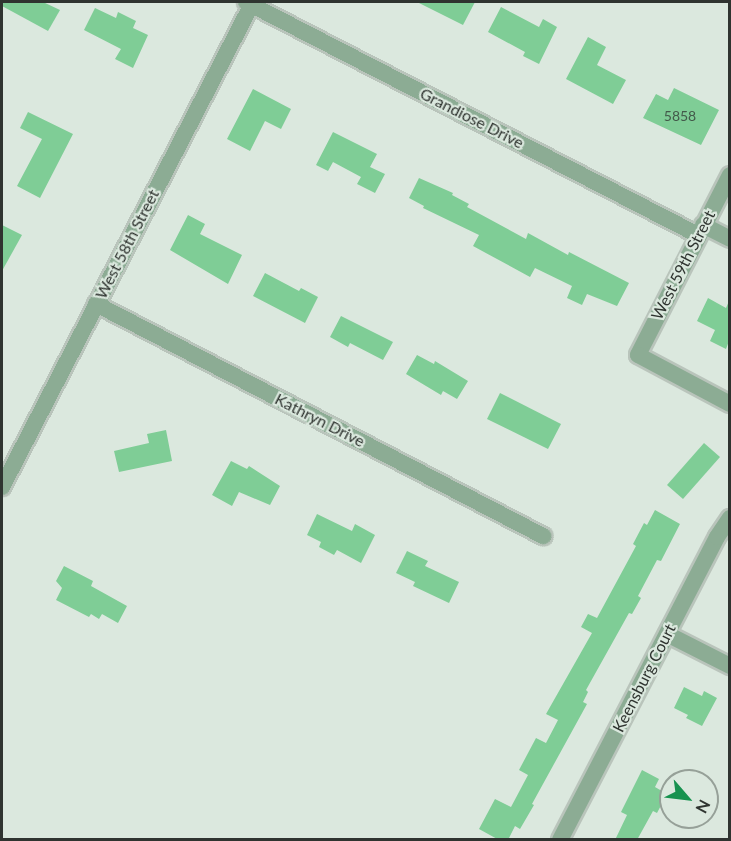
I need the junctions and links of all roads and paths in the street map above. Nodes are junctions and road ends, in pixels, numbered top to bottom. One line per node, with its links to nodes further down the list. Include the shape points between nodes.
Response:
1 (250, 2): 3 (street, Grandiose Drive); 5 (street, West 58th Street)
2 (729, 175): 3 (street, West 59th Street)
3 (701, 230): 4 (street, Grandiose Drive); 6 (street, West 59th Street, via 638,355)
4 (729, 239)
5 (96, 304): 7 (street, West 58th Street); 9 (street, Kathryn Drive)
6 (729, 404)
7 (2, 487)
8 (729, 518): 10 (street, Keensburg Court)
9 (543, 536)
10 (667, 634): 11 (street); 12 (street, Keensburg Court)
11 (729, 666)
12 (560, 840)

